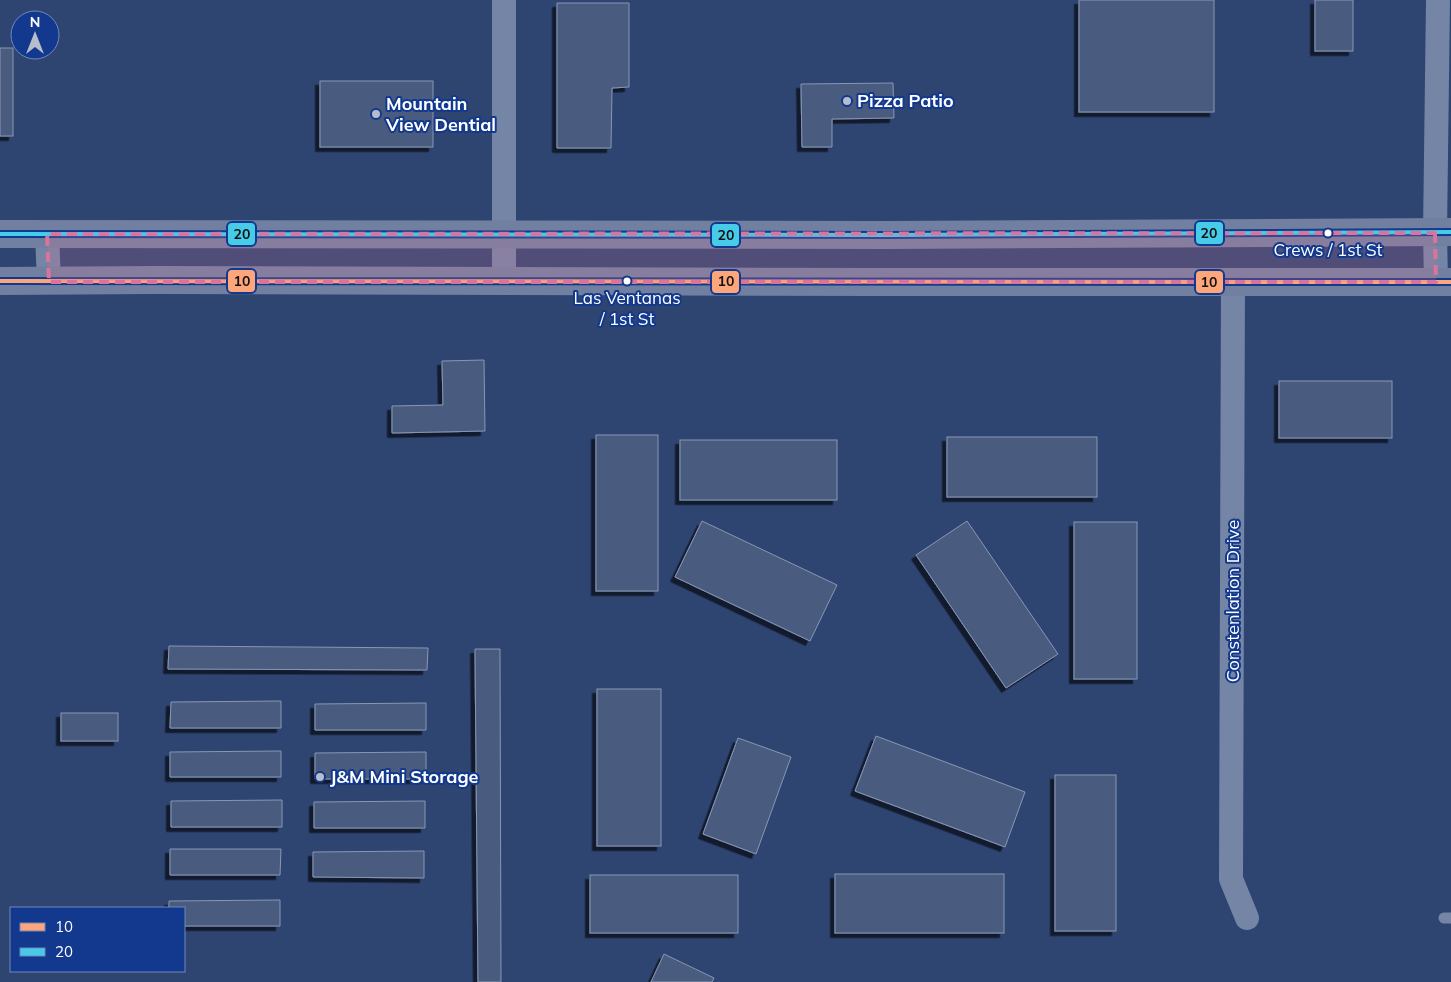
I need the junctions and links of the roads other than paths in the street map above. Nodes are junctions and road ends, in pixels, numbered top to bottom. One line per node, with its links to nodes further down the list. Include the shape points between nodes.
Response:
1 (504, 0): 6 (street)
2 (1438, 0): 3 (street)
3 (1443, 232): 6 (main road); 11 (street)
4 (0, 234): 5 (main road)
5 (47, 234): 6 (main road); 10 (street)
6 (503, 234): 8 (street)
7 (0, 281): 10 (main road)
8 (504, 281): 9 (main road); 10 (main road)
9 (1233, 281): 11 (main road); 12 (street, Constenlation Drive, via 1231,879)
10 (48, 282)
11 (1444, 282)
12 (1247, 918)

